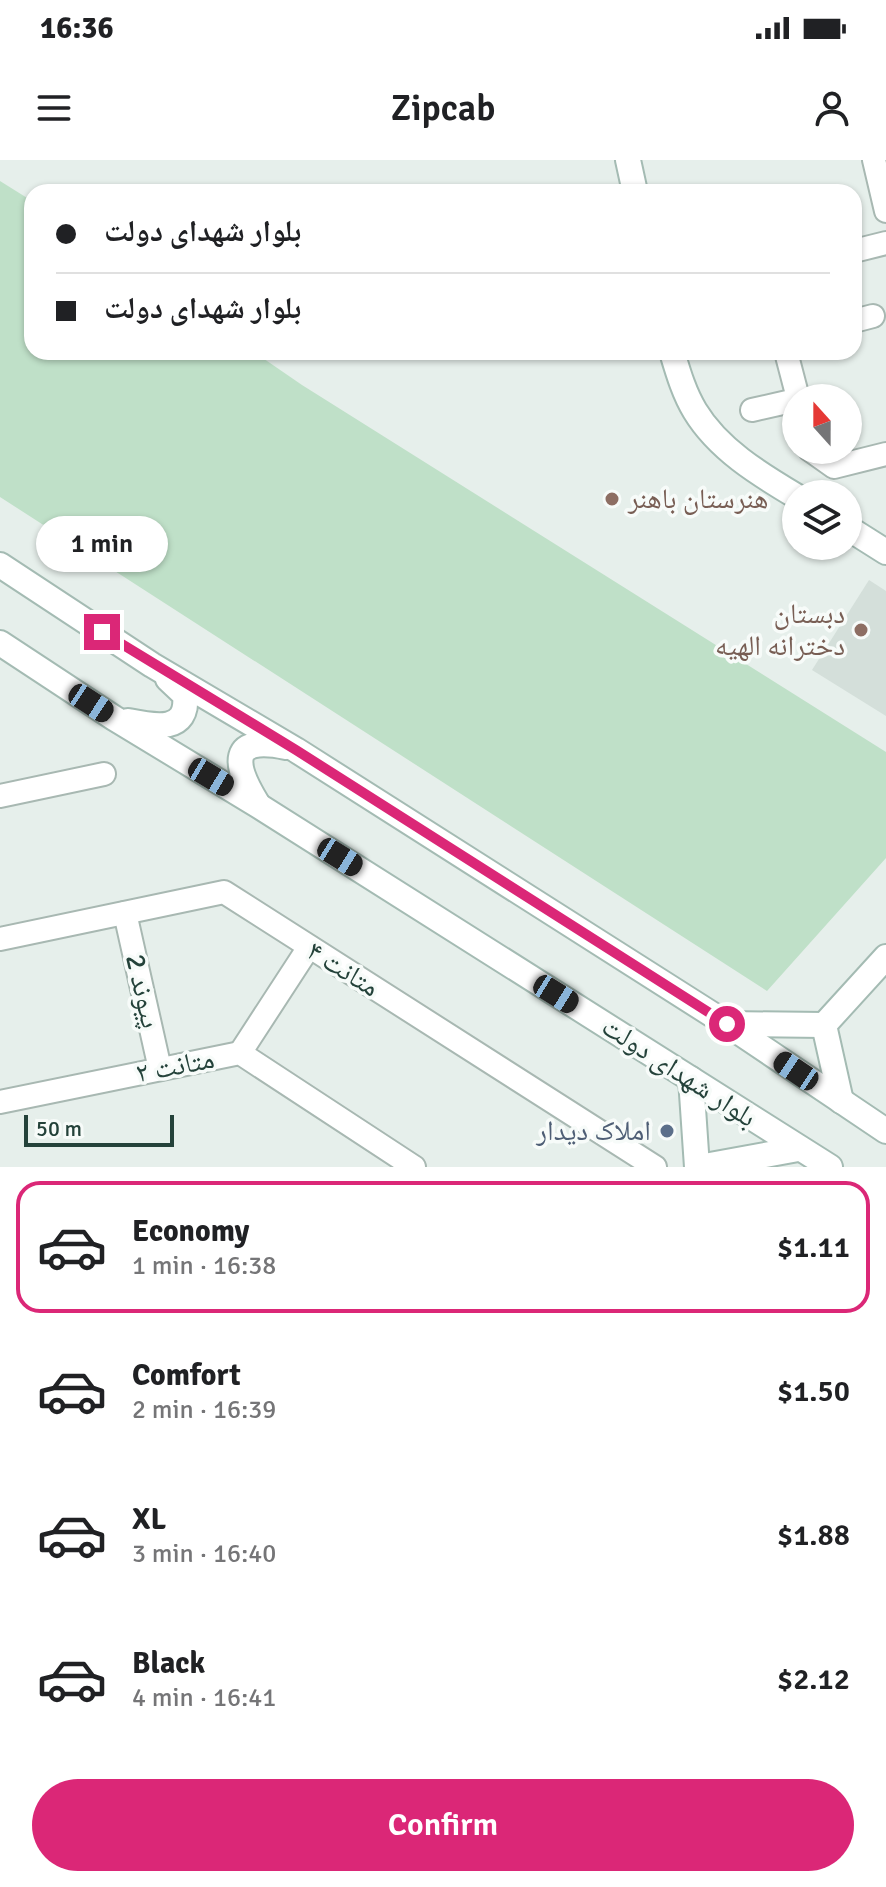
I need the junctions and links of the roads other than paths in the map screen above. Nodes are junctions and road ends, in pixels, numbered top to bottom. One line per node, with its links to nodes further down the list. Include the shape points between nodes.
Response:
1 (628, 160): 3 (main road)
2 (874, 160): 4 (street)
3 (633, 184)
4 (886, 211)
5 (886, 243): 6 (street)
6 (862, 249)
7 (675, 360): 14 (main road, via 694,410 715,438)
8 (788, 360): 9 (street)
9 (793, 384)
10 (782, 403): 11 (street)
11 (752, 410)
12 (886, 454): 13 (street)
13 (862, 460)
14 (782, 487)
15 (862, 537): 16 (main road)
16 (886, 552)
17 (0, 565): 19 (main road)
18 (0, 643): 20 (main road, بلوار شهدای دولت)
19 (152, 665): 20 (main road, via 185,695 181,716 172,725 154,726); 21 (main road)
20 (114, 718): 24 (main road, بلوار شهدای دولت)
21 (296, 750): 24 (main road, via 265,743 253,744 241,754 242,779); 29 (main road)
22 (104, 774): 23 (street)
23 (0, 796)
24 (259, 806): 33 (main road, بلوار شهدای دولت)
25 (125, 913): 26 (street, متانت ۴); 27 (street, متانت ۴, via 224,892); 32 (street, پیوند 2)
26 (0, 939)
27 (309, 947): 31 (street); 39 (street, متانت ۴)
28 (886, 957): 30 (main road)
29 (727, 1024): 30 (main road); 34 (main road)
30 (824, 1025): 34 (main road)
31 (240, 1053): 32 (street, متانت ۲); 38 (street, متانت ۲)
32 (160, 1069): 35 (street, متانت ۲)
33 (691, 1079): 37 (main road, بلوار شهدای دولت); 40 (main road)
34 (841, 1101): 36 (main road)
35 (0, 1102)
36 (886, 1131)
37 (798, 1149): 40 (main road); 41 (main road, بلوار شهدای دولت)
38 (414, 1167)
39 (655, 1167)
40 (698, 1167)
41 (830, 1167)

